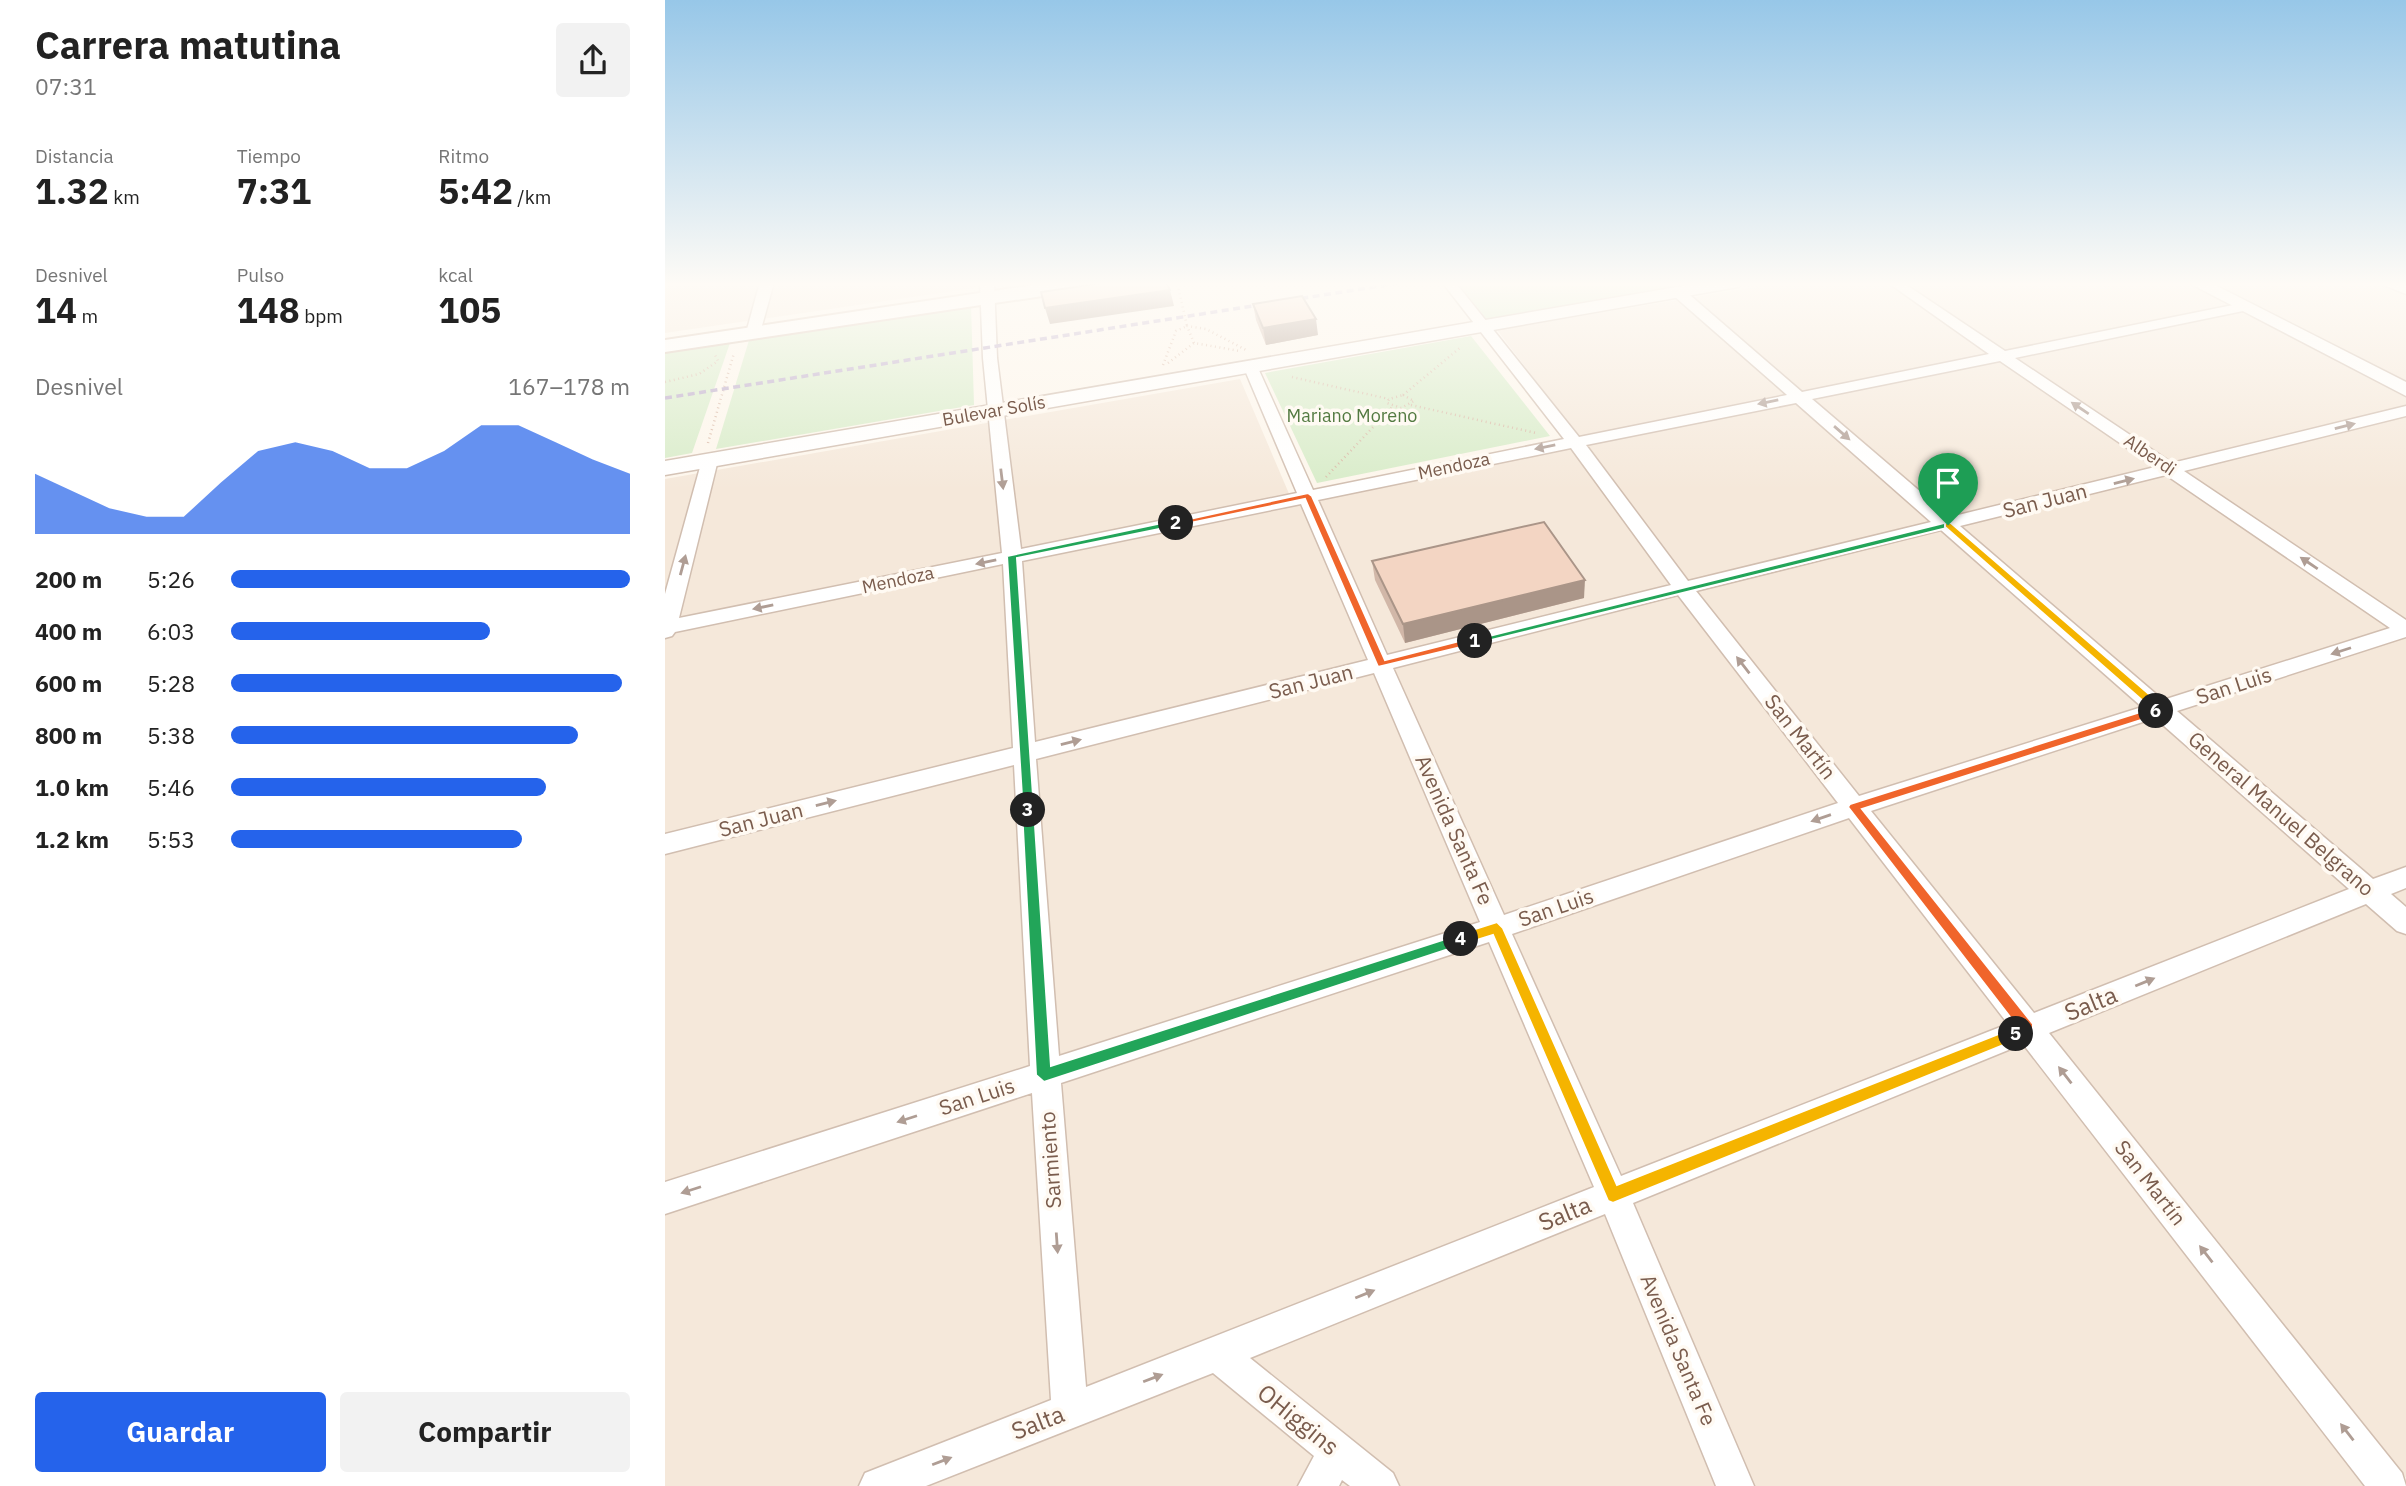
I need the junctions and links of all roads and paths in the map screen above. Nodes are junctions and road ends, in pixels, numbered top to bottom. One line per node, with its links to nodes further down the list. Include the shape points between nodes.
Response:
1 (743, 351): 27 (path)
2 (991, 351): 24 (street, Sarmiento)
3 (1169, 351): 4 (path, via 1163,367)
4 (1183, 351)
5 (1249, 351): 15 (path)
6 (1346, 351): 15 (street, Bulevar Solís)
7 (1454, 351): 19 (path)
8 (1502, 351): 26 (street, San Martín)
9 (1747, 351): 20 (street, General Manuel Belgrano)
10 (1997, 351): 14 (street, Alberdi)
11 (2015, 351): 14 (street, Mendoza)
12 (2330, 351): 18 (street)
13 (712, 353): 17 (path, via 718,358 712,367)
14 (2001, 354): 20 (street, Mendoza); 29 (street, Alberdi, one-way to 14)
15 (1281, 363): 16 (street, Bulevar Solís)
16 (1251, 368): 21 (path); 24 (street, Bulevar Solís); 30 (street, Avenida Santa Fe)
17 (665, 382)
18 (2406, 390)
19 (1403, 395): 21 (path); 22 (path, via 1415,401)
20 (1799, 396): 26 (street, Mendoza, one-way to 26); 31 (street, General Manuel Belgrano, one-way to 31)
21 (1389, 399): 23 (path)
22 (1411, 405): 23 (path); 26 (path)
23 (1392, 407): 30 (path)
24 (994, 411): 27 (street, Bulevar Solís); 32 (street, Sarmiento, one-way to 32)
25 (2406, 411): 29 (street, San Juan, one-way to 25)
26 (1574, 441): 30 (street, Mendoza, one-way to 30); 33 (street, San Martín)
27 (706, 461): 28 (street, Bulevar Solís); 34 (street, one-way to 27)
28 (665, 468)
29 (2171, 470): 31 (street, San Juan, one-way to 29); 35 (street, Alberdi, one-way to 29)
30 (1308, 496): 32 (street, Mendoza); 36 (street, Avenida Santa Fe)
31 (1948, 525): 33 (street, San Juan); 37 (street, General Manuel Belgrano)
32 (1012, 556): 34 (street, Mendoza, one-way to 34); 38 (street, Sarmiento)
33 (1683, 588): 36 (street, San Juan); 39 (street, San Martín, one-way to 33)
34 (665, 628)
35 (2406, 629): 37 (street, San Luis, one-way to 37)
36 (1381, 664): 38 (street, San Juan, one-way to 36); 44 (street, Avenida Santa Fe)
37 (2161, 710): 39 (street, San Luis); 42 (street, General Manuel Belgrano)
38 (1024, 754): 40 (street, San Juan, one-way to 38); 46 (street, Sarmiento)
39 (1854, 807): 44 (street, San Luis, one-way to 44); 45 (street, San Martín)
40 (665, 844)
41 (2406, 877): 42 (street, Salta)
42 (2371, 892): 43 (street, General Manuel Belgrano); 45 (street, Salta, one-way to 42)
43 (2406, 923)
44 (1497, 928): 46 (street, San Luis); 47 (street, Avenida Santa Fe)
45 (2028, 1029): 47 (street, Salta); 56 (street, San Martín, one-way to 45)
46 (1044, 1075): 48 (street, San Luis, one-way to 48); 50 (street, Sarmiento, one-way to 50)
47 (1613, 1195): 49 (street, Salta, one-way to 47); 55 (street, Avenida Santa Fe)
48 (665, 1198)
49 (1217, 1354): 50 (street, Salta, one-way to 49); 51 (street, OHiggins)
50 (1070, 1410): 52 (street, Salta, one-way to 50)
51 (1338, 1452): 53 (street); 54 (street, OHiggins)
52 (878, 1486)
53 (1317, 1486)
54 (1380, 1486)
55 (1735, 1486)
56 (2389, 1486)

